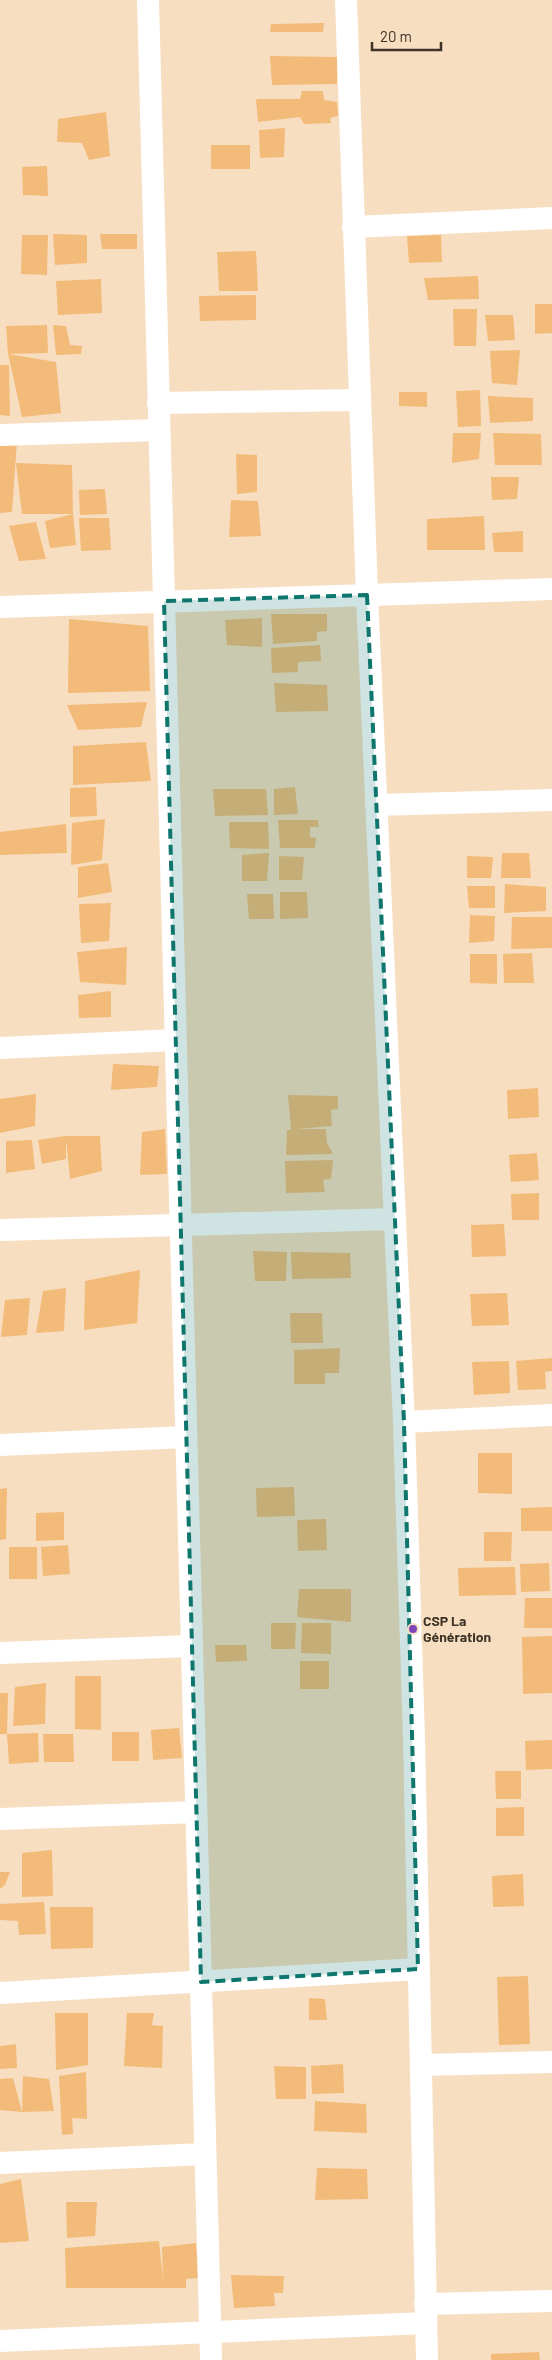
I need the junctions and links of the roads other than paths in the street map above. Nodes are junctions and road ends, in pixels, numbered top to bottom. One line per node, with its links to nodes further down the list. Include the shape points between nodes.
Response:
1 (148, 0): 6 (street)
2 (346, 0): 4 (street)
3 (552, 218): 4 (street)
4 (353, 227): 5 (street)
5 (359, 400): 6 (street); 10 (street)
6 (158, 403): 7 (street)
7 (159, 430): 8 (street); 11 (street)
8 (0, 435)
9 (552, 589): 10 (street)
10 (367, 595): 11 (street); 14 (street)
11 (164, 602): 12 (street); 15 (street)
12 (0, 607)
13 (552, 800): 14 (street)
14 (376, 805): 17 (street)
15 (175, 1040): 16 (street); 18 (street)
16 (0, 1048)
17 (395, 1219): 18 (street); 21 (street)
18 (180, 1225): 19 (street); 22 (street)
19 (0, 1230)
20 (552, 1415): 21 (street)
21 (404, 1422): 28 (street)
22 (186, 1438): 23 (street); 24 (street)
23 (0, 1445)
24 (192, 1646): 25 (street); 26 (street)
25 (0, 1653)
26 (196, 1812): 27 (street); 29 (street)
27 (0, 1818)
28 (418, 1969): 29 (street); 32 (street)
29 (200, 1982): 30 (street); 33 (street)
30 (0, 1993)
31 (552, 2062): 32 (street)
32 (420, 2066): 36 (street)
33 (205, 2154): 34 (street); 37 (street)
34 (0, 2163)
35 (552, 2301): 36 (street)
36 (425, 2314): 37 (street); 40 (street)
37 (210, 2332): 38 (street); 39 (street)
38 (0, 2341)
39 (210, 2360)
40 (427, 2360)

